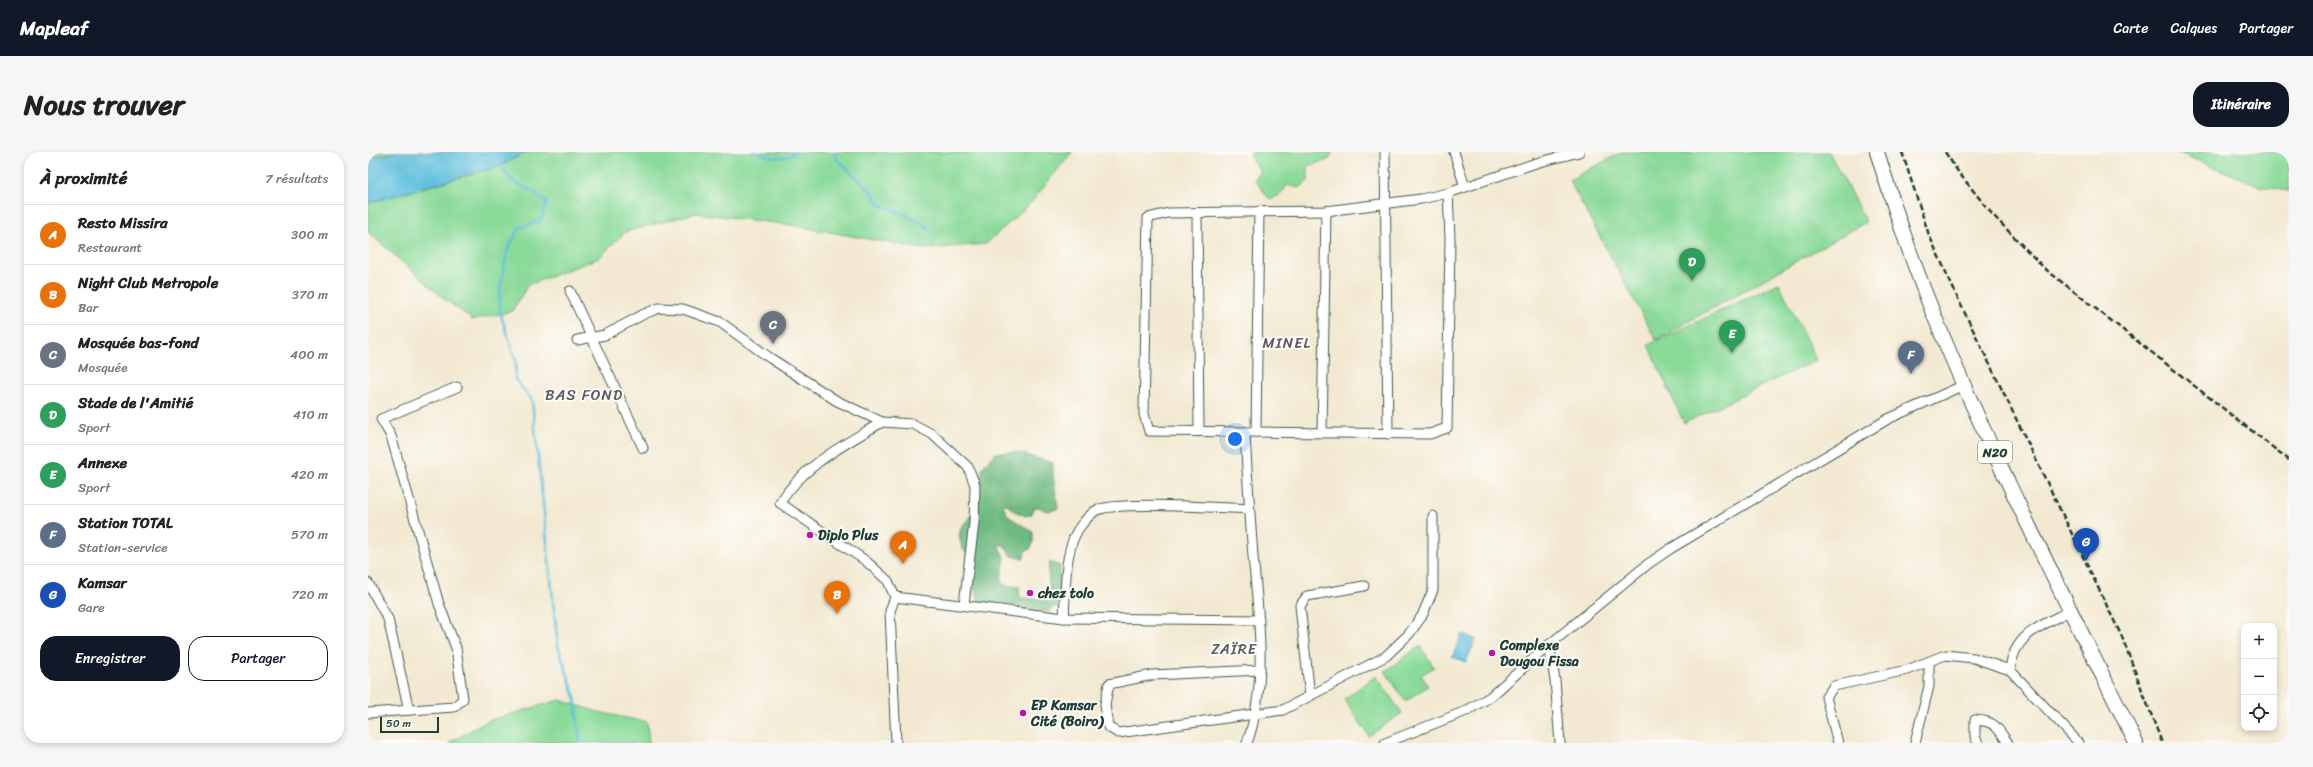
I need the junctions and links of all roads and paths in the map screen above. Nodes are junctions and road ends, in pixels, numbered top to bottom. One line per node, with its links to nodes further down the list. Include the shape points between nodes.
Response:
1 (1385, 152): 7 (street)
2 (1454, 152): 5 (street)
3 (1578, 152): 5 (street)
4 (1877, 152): 14 (main road, N20, via 1921,282)
5 (1465, 187): 6 (street)
6 (1448, 193): 7 (street); 21 (street, via 1450,238 1447,428 1430,434)
7 (1386, 203): 9 (street); 21 (street)
8 (1259, 211): 9 (street); 10 (street); 19 (street)
9 (1326, 211): 20 (street)
10 (1197, 213): 17 (street); 17 (street, via 1168,213 1148,218 1144,414 1149,431)
11 (570, 291): 12 (street)
12 (591, 337): 13 (street); 16 (street, via 605,334 659,308 683,309 720,322 837,401); 22 (street)
13 (577, 340)
14 (1964, 385): 29 (main road, N20); 32 (street, via 1888,419 1670,549)
15 (457, 387): 37 (street, via 381,419 391,436 439,604 456,648 463,699 454,706)
16 (882, 422): 27 (street, via 803,474 780,503 866,561 888,580); 28 (street, via 912,424 932,434 968,467 975,486 974,523)
17 (1199, 432): 18 (street)
18 (1245, 432): 19 (street); 23 (street)
19 (1256, 432): 20 (street)
20 (1322, 433): 21 (street)
21 (1388, 434)
22 (643, 448)
23 (1249, 509): 30 (street, via 1124,506 1096,510 1081,524 1073,542 1067,566); 31 (street)
24 (1433, 516): 36 (street, via 1433,590 1422,616 1409,634 1386,656)
25 (368, 582): 37 (street, via 388,619)
26 (1364, 586): 36 (street, via 1307,596 1300,606)
27 (895, 596): 28 (street); 40 (street, via 890,611)
28 (964, 604): 30 (street)
29 (2071, 610): 35 (street, via 2027,634 2014,649); 49 (main road, N20)
30 (1064, 618): 31 (street)
31 (1259, 620): 34 (street)
32 (1549, 645): 42 (street, via 1490,697 1466,710); 43 (street, via 1555,680)
33 (1929, 662): 35 (street, via 1945,655 1966,657); 44 (street, via 1907,670 1834,686 1826,698); 45 (street, via 1929,686)
34 (1260, 670): 39 (street); 39 (street, via 1152,676 1109,684 1105,704 1108,727 1118,733)
35 (2010, 670): 48 (street)
36 (1310, 696): 39 (street, via 1283,710)
37 (410, 710): 38 (street)
38 (368, 713)
39 (1255, 714): 41 (street)
40 (896, 743)
41 (1247, 743)
42 (1385, 743)
43 (1560, 743)
44 (1838, 743)
45 (1915, 743)
46 (1978, 743): 47 (street, via 1975,737 1975,720 1988,721 1995,725)
47 (2008, 743)
48 (2079, 743)
49 (2136, 743)

